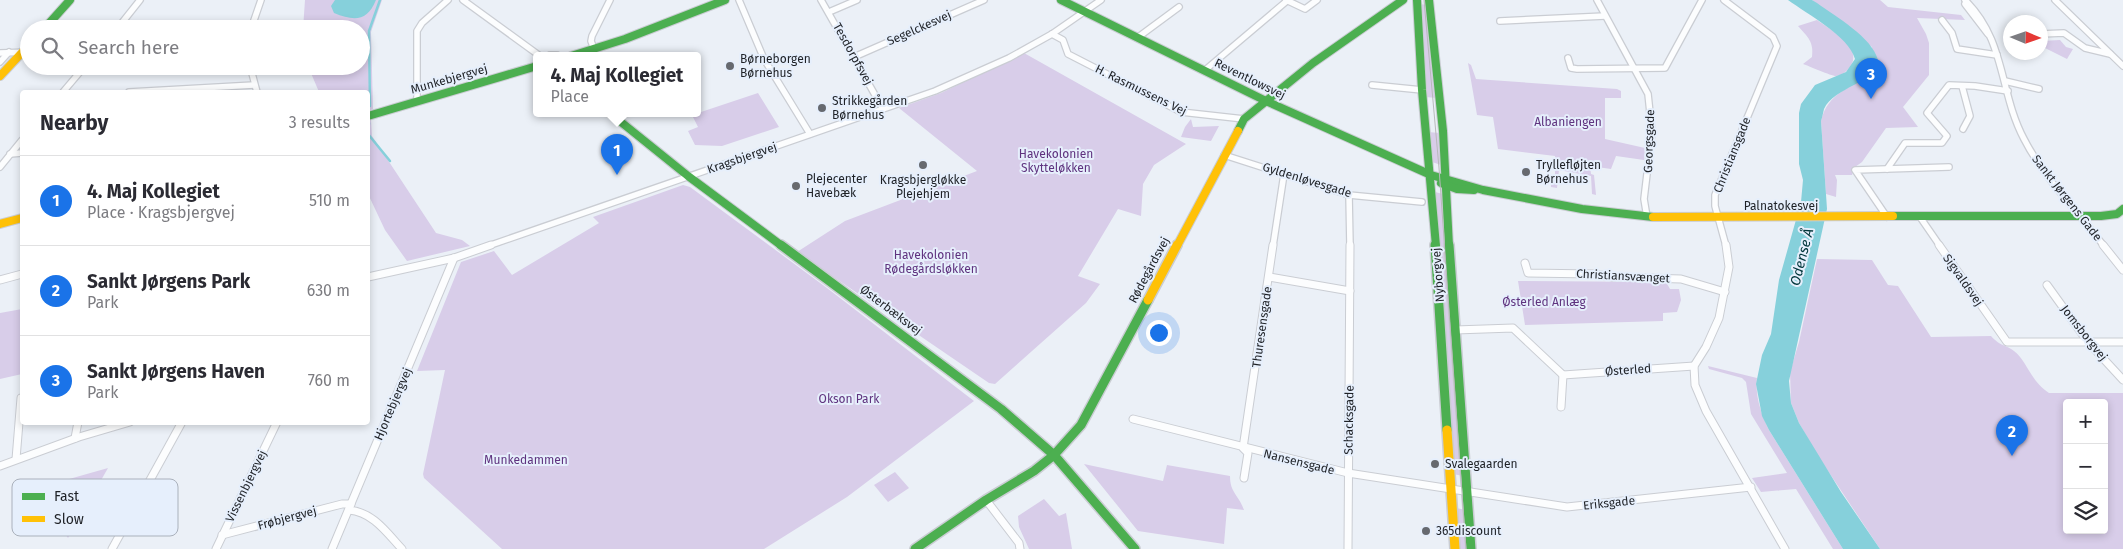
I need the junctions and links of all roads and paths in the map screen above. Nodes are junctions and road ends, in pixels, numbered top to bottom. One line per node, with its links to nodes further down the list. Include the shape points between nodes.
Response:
1 (70, 0): 28 (street)
2 (140, 0): 29 (street)
3 (261, 0): 30 (street)
4 (448, 0): 65 (street, via 417,30)
5 (463, 0): 39 (street)
6 (610, 0): 36 (street, via 592,36)
7 (725, 0): 36 (street)
8 (739, 0): 72 (street, via 764,59)
9 (821, 0): 25 (street, Tesdorpfsvej)
10 (857, 0): 25 (street)
11 (984, 0): 45 (street, Segelckesvej)
12 (1061, 0): 26 (street, Reventlowsvej)
13 (1101, 0): 26 (street, Kragsbjergvej)
14 (1287, 0): 15 (street, via 1305,9); 51 (street)
15 (1317, 0)
16 (1403, 0): 66 (street, Rødegårdsvej, via 1313,63)
17 (1417, 0): 63 (street, Nyborgvej)
18 (1429, 0): 83 (street, Nyborgvej)
19 (1597, 0): 27 (street, Georgsgade)
20 (1702, 0): 50 (street, via 1665,68)
21 (1724, 0): 91 (street, Christiansgade, via 1773,37 1777,46 1715,195)
22 (1964, 0): 43 (street, Sankt Jørgens Gade, via 1982,18)
23 (2055, 0): 42 (street)
24 (1179, 7): 35 (street)
25 (829, 12): 45 (street, Tesdorpfsvej)
26 (1084, 12): 33 (street, Kragsbjergvej); 35 (street, Reventlowsvej)
27 (1606, 16): 32 (street); 50 (street, Georgsgade)
28 (52, 20)
29 (124, 20)
30 (254, 20)
31 (1942, 20): 43 (street, via 1952,33 1957,49)
32 (1500, 21)
33 (1052, 34): 67 (street, Kragsbjergvej, via 1009,58 944,87); 70 (street, H. Rasmussens Vej, via 1063,40 1068,54 1181,112 1231,115)
34 (2048, 34): 42 (street, via 2064,33 2075,45)
35 (1137, 38): 51 (street, Reventlowsvej)
36 (594, 49): 40 (street)
37 (9, 52): 38 (street); 41 (street); 47 (street)
38 (20, 52)
39 (534, 52)
40 (584, 52)
41 (0, 53)
42 (2110, 54): 48 (street)
43 (1998, 55): 55 (street, Sankt Jørgens Gade)
44 (20, 57): 54 (street)
45 (854, 57): 67 (street, Tesdorpfsvej)
46 (1568, 58): 50 (street, via 1571,68)
47 (0, 62)
48 (2123, 66)
49 (533, 67): 65 (street, Munkebjergvej)
50 (1634, 68): 88 (street, Georgsgade, via 1651,105 1651,152 1643,196)
51 (1204, 71): 66 (street, Reventlowsvej)
52 (77, 75): 60 (street)
53 (252, 75): 56 (street)
54 (0, 76)
55 (2005, 81): 59 (street); 64 (street, Sankt Jørgens Gade)
56 (254, 85): 61 (street); 62 (street)
57 (1372, 85): 63 (street)
58 (1962, 86): 64 (street); 71 (street, via 1970,116); 79 (street, via 1949,85 1928,113 1947,136 1942,143 1905,143)
59 (2039, 89)
60 (65, 90)
61 (165, 90)
62 (257, 90)
63 (1422, 90): 81 (street, Nyborgvej)
64 (2008, 91): 87 (street, Sankt Jørgens Gade, via 2013,114 2025,142)
65 (417, 101): 68 (street, Munkebjergvej)
66 (1266, 101): 70 (street, Rødegårdsvej); 81 (street, Reventlowsvej)
67 (883, 109): 72 (street, Kragsbjergvej)
68 (370, 115)
69 (615, 117): 82 (street, Østerbæksvej)
70 (1244, 119): 76 (street, Rødegårdsvej)
71 (1963, 129)
72 (810, 134): 82 (street, Kragsbjergvej)
73 (20, 142): 75 (street)
74 (20, 153): 75 (street)
75 (10, 154): 77 (street)
76 (1224, 154): 80 (street, Gyldenløvesgade); 119 (street, Rødegårdsvej, via 1090,409)
77 (0, 167)
78 (1949, 167): 79 (street)
79 (1887, 169): 89 (street, via 1856,170)
80 (1284, 174): 84 (street, Gyldenløvesgade); 99 (street, Thuresensgade)
81 (1431, 175): 83 (street, Reventlowsvej); 126 (street, Nyborgvej)
82 (688, 176): 94 (street, Kragsbjergvej); 119 (street, Østerbæksvej, via 1001,409)
83 (1445, 182): 88 (street, Palnatokesvej, via 1466,190 1483,190 1582,209); 104 (street, Nyborgvej)
84 (1349, 195): 85 (street, Gyldenløvesgade); 102 (street, Schacksgade)
85 (1422, 202)
86 (2121, 213): 87 (street, Palnatokesvej)
87 (2081, 216): 90 (street, Palnatokesvej); 96 (street, Sankt Jørgens Gade)
88 (1647, 217): 91 (street, Palnatokesvej)
89 (1887, 217): 90 (street, Palnatokesvej); 91 (street, Palnatokesvej)
90 (1920, 217): 105 (street, Sigvaldsvej, via 2007,342)
91 (1719, 218): 103 (street, Christiansgade, via 1729,267)
92 (20, 219): 93 (street)
93 (0, 224)
94 (454, 258): 98 (street, Kragsbjergvej); 129 (street, Hjortebjergvej)
95 (1525, 263): 103 (street, Christiansvænget, via 1528,273 1681,279)
96 (2123, 270)
97 (20, 275): 100 (street)
98 (370, 277)
99 (1269, 277): 102 (street); 118 (street, Thuresensgade)
100 (0, 280)
101 (2047, 285): 105 (street, Jomsborgvej)
102 (1350, 291): 122 (street, Schacksgade)
103 (1726, 292): 107 (street, Christiansgade, via 1719,318)
104 (1455, 330): 108 (street, via 1513,328); 127 (street, Nyborgvej)
105 (2088, 342): 106 (street); 109 (street, Jomsborgvej)
106 (2123, 342)
107 (1694, 366): 108 (street, Østerled); 125 (street, via 1695,384 1706,411)
108 (1563, 375): 110 (street)
109 (2123, 380)
110 (1562, 408)
111 (20, 418): 120 (street)
112 (1133, 419): 118 (street, Nansensgade)
113 (77, 425): 117 (street)
114 (120, 425): 117 (street)
115 (180, 425): 124 (street)
116 (276, 425): 130 (street, Vissenbjergvej)
117 (75, 438): 120 (street)
118 (1244, 448): 122 (street, Nansensgade); 123 (street, Thuresensgade, via 1248,453)
119 (1054, 455): 128 (street, Rødegårdsvej); 138 (street, Østerbæksvej)
120 (16, 459): 121 (street)
121 (0, 466)
122 (1348, 473): 126 (street, Nansensgade); 139 (street, Schacksgade)
123 (1244, 478)
124 (151, 479)
125 (1751, 487): 127 (street, Eriksgade, via 1567,507); 142 (street)
126 (1451, 490): 127 (street, Nansensgade); 140 (street, Nyborgvej)
127 (1467, 492): 141 (street, Nyborgvej)
128 (986, 500): 136 (street, Rødegårdsvej); 137 (street, via 1019,542)
129 (350, 507): 130 (street, Frøbjergvej, via 342,504); 134 (street, Hjortebjergvej); 135 (street, via 368,515)
130 (222, 535): 133 (street, Vissenbjergvej)
131 (119, 536): 132 (street)
132 (112, 549)
133 (216, 549)
134 (332, 549)
135 (402, 549)
136 (915, 549)
137 (1020, 549)
138 (1135, 549)
139 (1348, 549)
140 (1455, 549)
141 (1471, 549)
142 (1785, 549)

